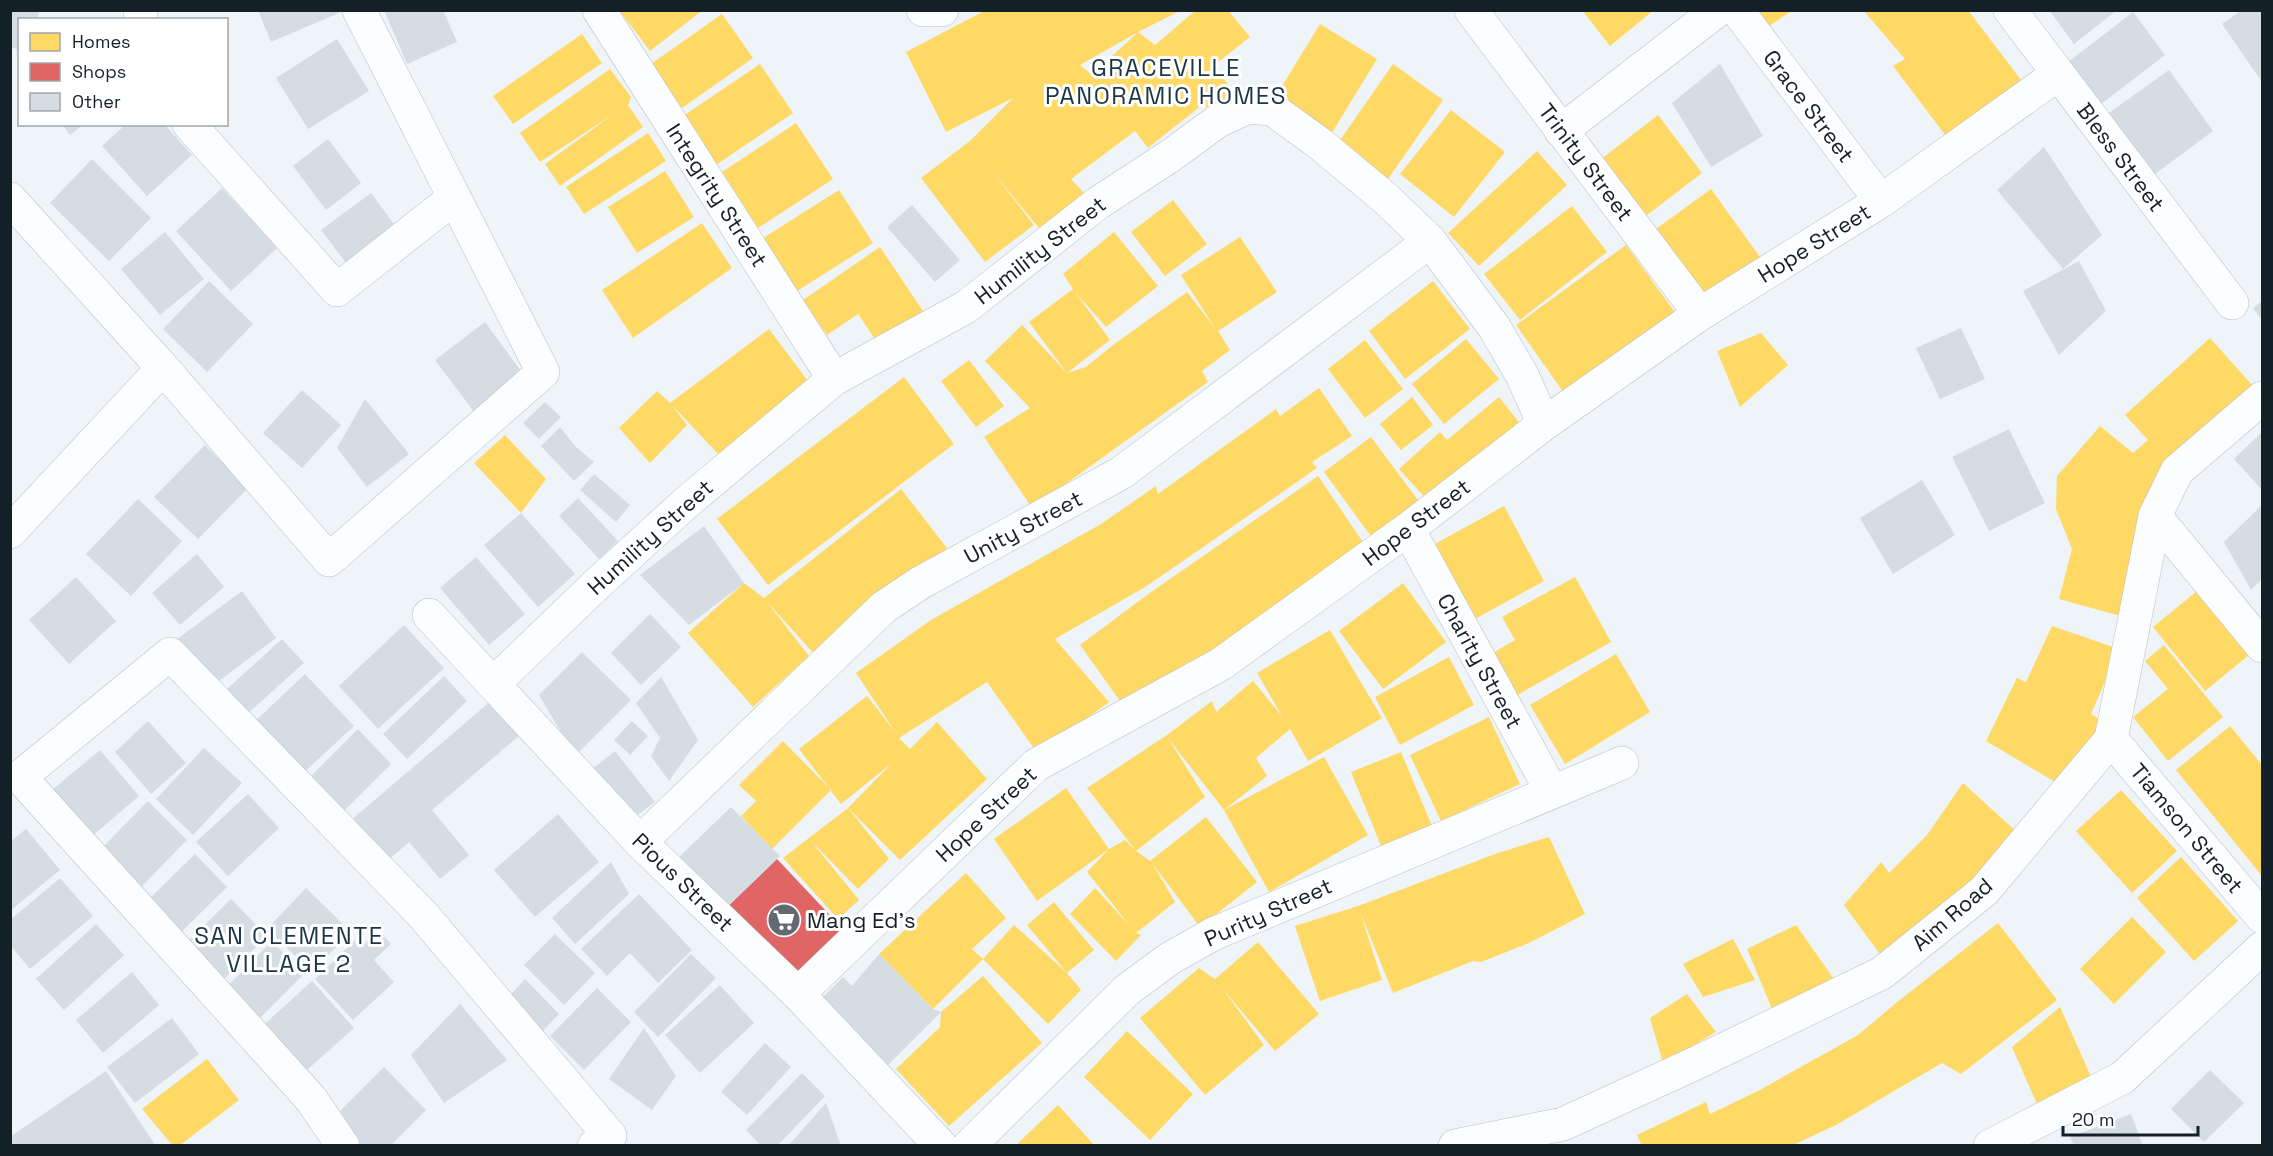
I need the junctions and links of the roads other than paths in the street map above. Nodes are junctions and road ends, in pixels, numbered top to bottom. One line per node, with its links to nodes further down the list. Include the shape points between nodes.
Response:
1 (359, 10): 10 (street)
2 (599, 10): 17 (street, Integrity Street)
3 (1471, 10): 9 (street, Trinity Street)
4 (1718, 10): 9 (street)
5 (1737, 10): 12 (street, Grace Street)
6 (2010, 10): 7 (street, Bless Street)
7 (2058, 74): 12 (street, Hope Street); 14 (street, Bless Street)
8 (191, 126): 10 (street, via 337,290)
9 (1561, 131): 15 (street, Trinity Street)
10 (454, 198): 16 (street, via 543,372 329,560)
11 (10, 199): 16 (street)
12 (1881, 201): 15 (street, Hope Street)
13 (1430, 241): 17 (street, Humility Street, via 1319,143 1272,109 1248,107 1218,121 1098,203 966,307); 19 (street, Humility Street, via 1494,327); 29 (street, Unity Street, via 1122,473 920,583 884,607)
14 (2232, 303)
15 (1700, 314): 19 (street, Hope Street)
16 (163, 368): 22 (street)
17 (834, 379): 25 (street, Humility Street, via 687,502)
18 (2262, 398): 20 (street, Aim Road, via 2177,471)
19 (1544, 424): 21 (street, Hope Street)
20 (2155, 516): 24 (street); 26 (street, Aim Road)
21 (1408, 529): 28 (street, Charity Street); 32 (street, Hope Street, via 1221,664 1036,765)
22 (10, 532)
23 (429, 615): 25 (street, Pious Street)
24 (2262, 646)
25 (494, 683): 29 (street, Pious Street)
26 (2111, 739): 30 (street, Tiamson Street); 33 (street, Aim Road, via 1984,891 1882,973 1696,1064)
27 (1622, 763): 28 (street, Purity Street)
28 (1552, 792): 37 (street, Purity Street, via 1213,934 1169,959 1127,990)
29 (640, 842): 32 (street, Pious Street)
30 (2262, 917)
31 (2262, 948): 39 (street, via 2122,1078)
32 (798, 994): 36 (street, Pious Street)
33 (1567, 1135): 38 (street, Aim Road)
34 (343, 1146): 35 (street, via 311,1098 20,777 170,654 423,915 610,1136)
35 (594, 1146)
36 (941, 1146)
37 (969, 1146)
38 (1455, 1146)
39 (1990, 1146)

